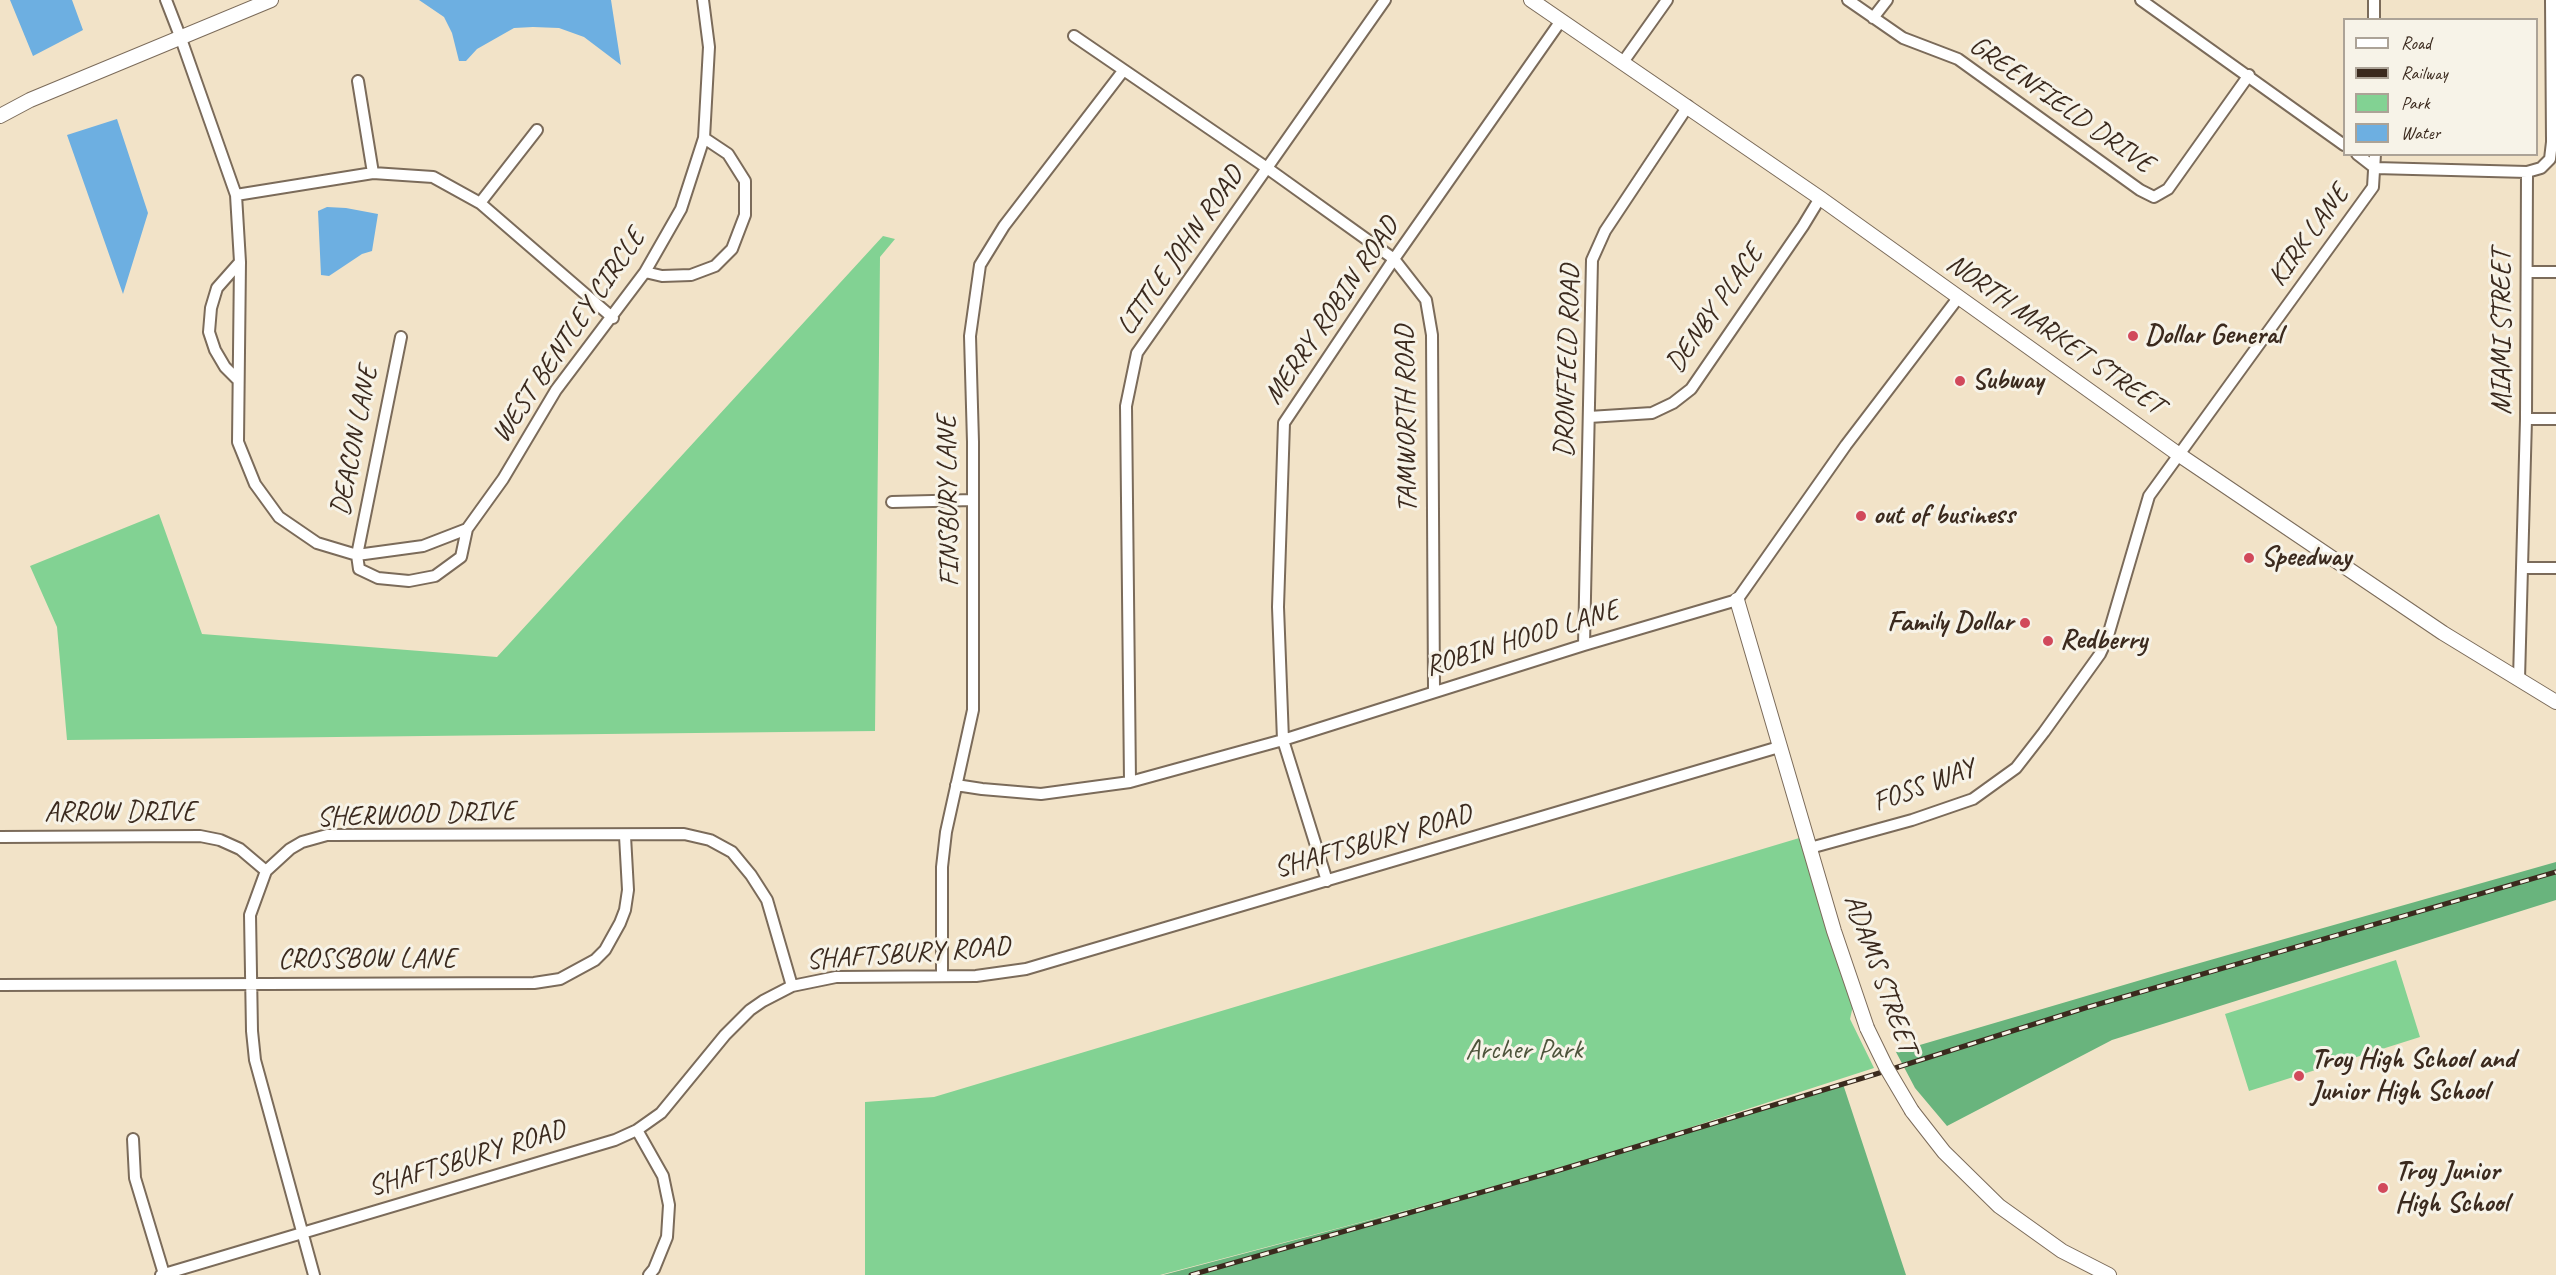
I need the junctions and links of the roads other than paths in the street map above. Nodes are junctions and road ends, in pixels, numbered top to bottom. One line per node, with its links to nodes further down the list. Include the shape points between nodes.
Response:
1 (166, 0): 15 (street)
2 (270, 0): 15 (street)
3 (705, 0): 24 (street, WEST BENTLEY CIRCLE, via 709,47)
4 (1384, 0): 28 (street, LITTLE JOHN ROAD)
5 (1531, 0): 14 (street, NORTH MARKET STREET)
6 (1667, 0): 17 (street)
7 (1848, 0): 12 (street, GREENFIELD DRIVE)
8 (1887, 0): 12 (street)
9 (2141, 0): 19 (street)
10 (2374, 0): 13 (street)
11 (2551, 0): 30 (street, via 2550,159 2541,168)
12 (1873, 18): 19 (street, GREENFIELD DRIVE, via 1903,38 1958,59 2140,190 2154,196 2168,189)
13 (2374, 18)
14 (1560, 22): 17 (street, NORTH MARKET STREET); 35 (street, MERRY ROBIN ROAD)
15 (180, 36): 22 (street); 32 (street)
16 (1074, 36): 18 (street, TAMWORTH ROAD)
17 (1623, 62): 21 (street, NORTH MARKET STREET)
18 (1123, 71): 28 (street, TAMWORTH ROAD); 48 (street, FINSBURY LANE, via 1004,226 981,265 970,336)
19 (2249, 75): 25 (street)
20 (358, 81): 31 (street)
21 (1688, 106): 33 (street, NORTH MARKET STREET); 44 (street, DRONFIELD ROAD, via 1605,231 1592,261)
22 (0, 116)
23 (537, 130): 34 (street)
24 (704, 138): 37 (street, WEST BENTLEY CIRCLE, via 681,209); 37 (street, via 728,154 745,181 745,215 732,249 715,266 691,275)
25 (2343, 144)
26 (2360, 156): 29 (street)
27 (2375, 156): 29 (street, KIRK LANE)
28 (1267, 168): 35 (street, TAMWORTH ROAD); 61 (street, LITTLE JOHN ROAD, via 1137,353 1126,406)
29 (2375, 168): 30 (street); 47 (street, KIRK LANE, via 2373,187)
30 (2527, 172): 39 (street, MIAMI STREET)
31 (373, 173): 32 (street); 34 (street, via 433,177)
32 (236, 195): 36 (street)
33 (1820, 198): 40 (street, NORTH MARKET STREET); 44 (street, DENBY PLACE, via 1691,389 1652,413)
34 (480, 203): 41 (street)
35 (1394, 259): 57 (street, TAMWORTH ROAD, via 1426,300 1432,334); 59 (street, MERRY ROBIN ROAD, via 1284,423 1278,607)
36 (240, 262): 43 (street); 43 (street, via 217,288 209,332 225,368)
37 (645, 272): 41 (street, WEST BENTLEY CIRCLE)
38 (2556, 272): 39 (street)
39 (2528, 273): 45 (street, MIAMI STREET)
40 (1958, 298): 47 (street, NORTH MARKET STREET); 54 (street, via 1846,445)
41 (613, 318): 50 (street, WEST BENTLEY CIRCLE, via 556,390 503,479)
42 (401, 337): 51 (street, DEACON LANE)
43 (237, 379): 51 (street, via 238,442 255,484 279,517 317,543)
44 (1589, 417): 55 (street, DRONFIELD ROAD)
45 (2526, 419): 46 (street); 52 (street, MIAMI STREET)
46 (2556, 419)
47 (2178, 454): 56 (street, NORTH MARKET STREET, via 2443,633); 65 (street, FOSS WAY, via 2149,496 2100,654 2016,768 1973,800)
48 (973, 500): 49 (street); 62 (street, FINSBURY LANE, via 973,710)
49 (892, 502)
50 (467, 529): 51 (street, via 423,546); 51 (street, via 461,557 435,576 409,581 378,578 359,568)
51 (357, 555)
52 (2524, 568): 53 (street); 56 (street, MIAMI STREET)
53 (2556, 568)
54 (1737, 600): 55 (street, ROBIN HOOD LANE); 60 (street, ADAMS STREET)
55 (1584, 645): 57 (street, ROBIN HOOD LANE)
56 (2519, 679): 58 (street, NORTH MARKET STREET)
57 (1434, 691): 59 (street, ROBIN HOOD LANE)
58 (2556, 702)
59 (1283, 740): 61 (street, ROBIN HOOD LANE); 67 (street, MERRY ROBIN ROAD)
60 (1779, 747): 65 (street, ADAMS STREET); 67 (street, SHAFTSBURY ROAD)
61 (1130, 782): 62 (street, ROBIN HOOD LANE, via 1041,794)
62 (956, 785): 68 (street, FINSBURY LANE, via 942,867)
63 (625, 836): 66 (street, SHERWOOD DRIVE, via 327,835 296,846); 69 (street, CROSSBOW LANE, via 625,910 605,950 572,975 534,983); 71 (street, SHERWOOD DRIVE, via 684,834 710,840 732,852 767,900)
64 (0, 837): 66 (street, ARROW DRIVE, via 200,836 240,849)
65 (1810, 848): 78 (street, ADAMS STREET, bridge, via 1867,1028 1912,1111 1955,1165 1999,1206 2055,1247)
66 (266, 871): 69 (street, SHERWOOD DRIVE, via 250,915)
67 (1327, 881): 68 (street, SHAFTSBURY ROAD, via 1026,969)
68 (942, 976): 71 (street, SHAFTSBURY ROAD, via 836,977)
69 (251, 984): 70 (street, CROSSBOW LANE); 74 (street, SHERWOOD DRIVE, via 255,1060)
70 (0, 985)
71 (792, 986): 72 (street, SHAFTSBURY ROAD, via 750,1010 661,1113)
72 (637, 1130): 74 (street, SHAFTSBURY ROAD, via 615,1140); 77 (street, via 663,1176 669,1205 667,1237)
73 (133, 1139): 75 (street, via 135,1178)
74 (302, 1233): 75 (street, SHAFTSBURY ROAD); 76 (street, SHERWOOD DRIVE)
75 (162, 1275)
76 (314, 1275)
77 (649, 1275)
78 (2109, 1275)

